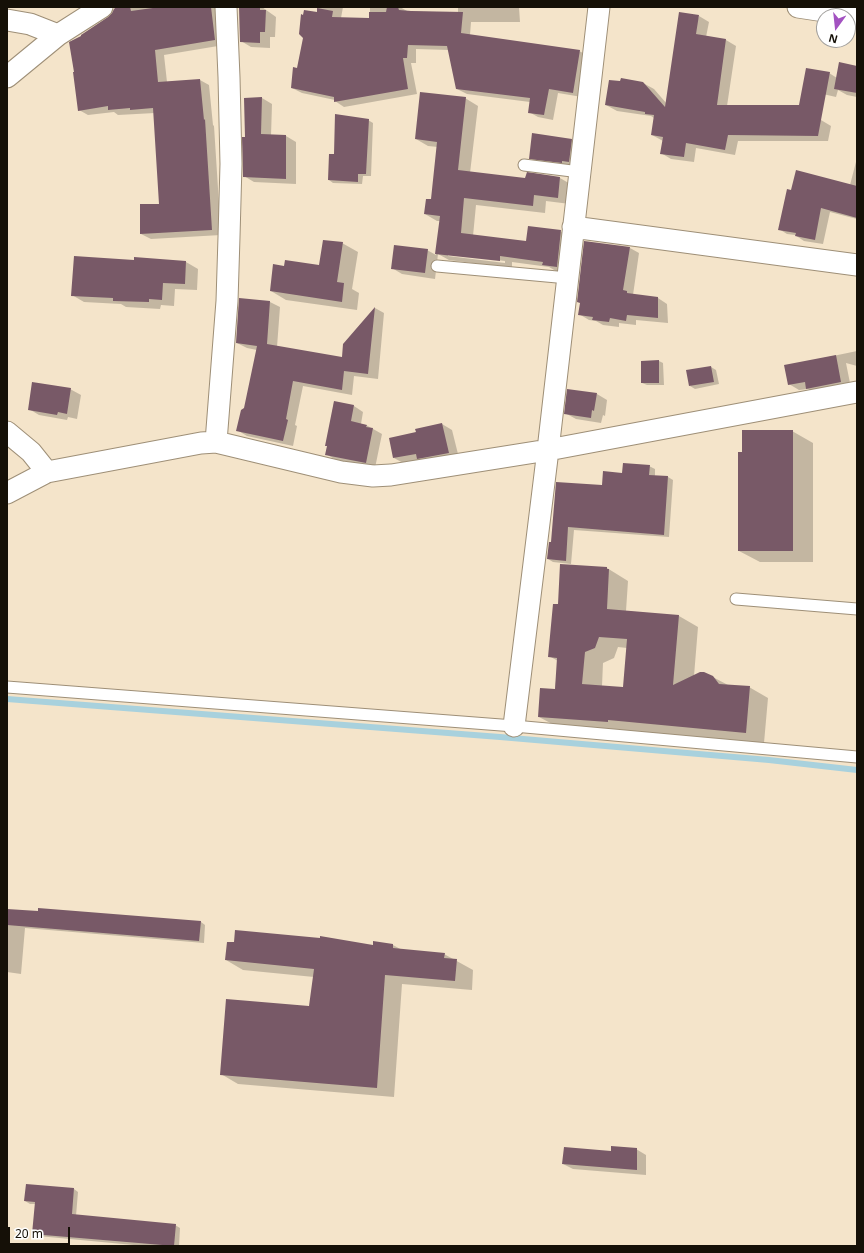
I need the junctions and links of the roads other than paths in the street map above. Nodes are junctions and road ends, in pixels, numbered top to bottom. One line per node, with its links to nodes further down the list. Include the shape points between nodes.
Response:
1 (102, 7): 7 (street)
2 (226, 7): 17 (street, via 231,164 230,230)
3 (599, 7): 10 (street)
4 (798, 7): 5 (street)
5 (857, 16)
6 (7, 20): 7 (street, via 30,24)
7 (58, 35): 8 (street)
8 (7, 76)
9 (524, 165): 10 (lane)
10 (580, 172): 11 (street)
11 (573, 227): 12 (street); 14 (street)
12 (857, 265)
13 (436, 266): 14 (lane)
14 (568, 278): 18 (street)
15 (857, 392): 18 (street)
16 (7, 432): 19 (street, via 31,452)
17 (216, 442): 18 (street, via 341,472 373,476); 19 (street)
18 (548, 450): 24 (street)
19 (47, 472): 20 (street)
20 (7, 493)
21 (736, 599): 22 (lane)
22 (857, 609)
23 (7, 687): 24 (lane)
24 (514, 726): 25 (lane)
25 (857, 757)

